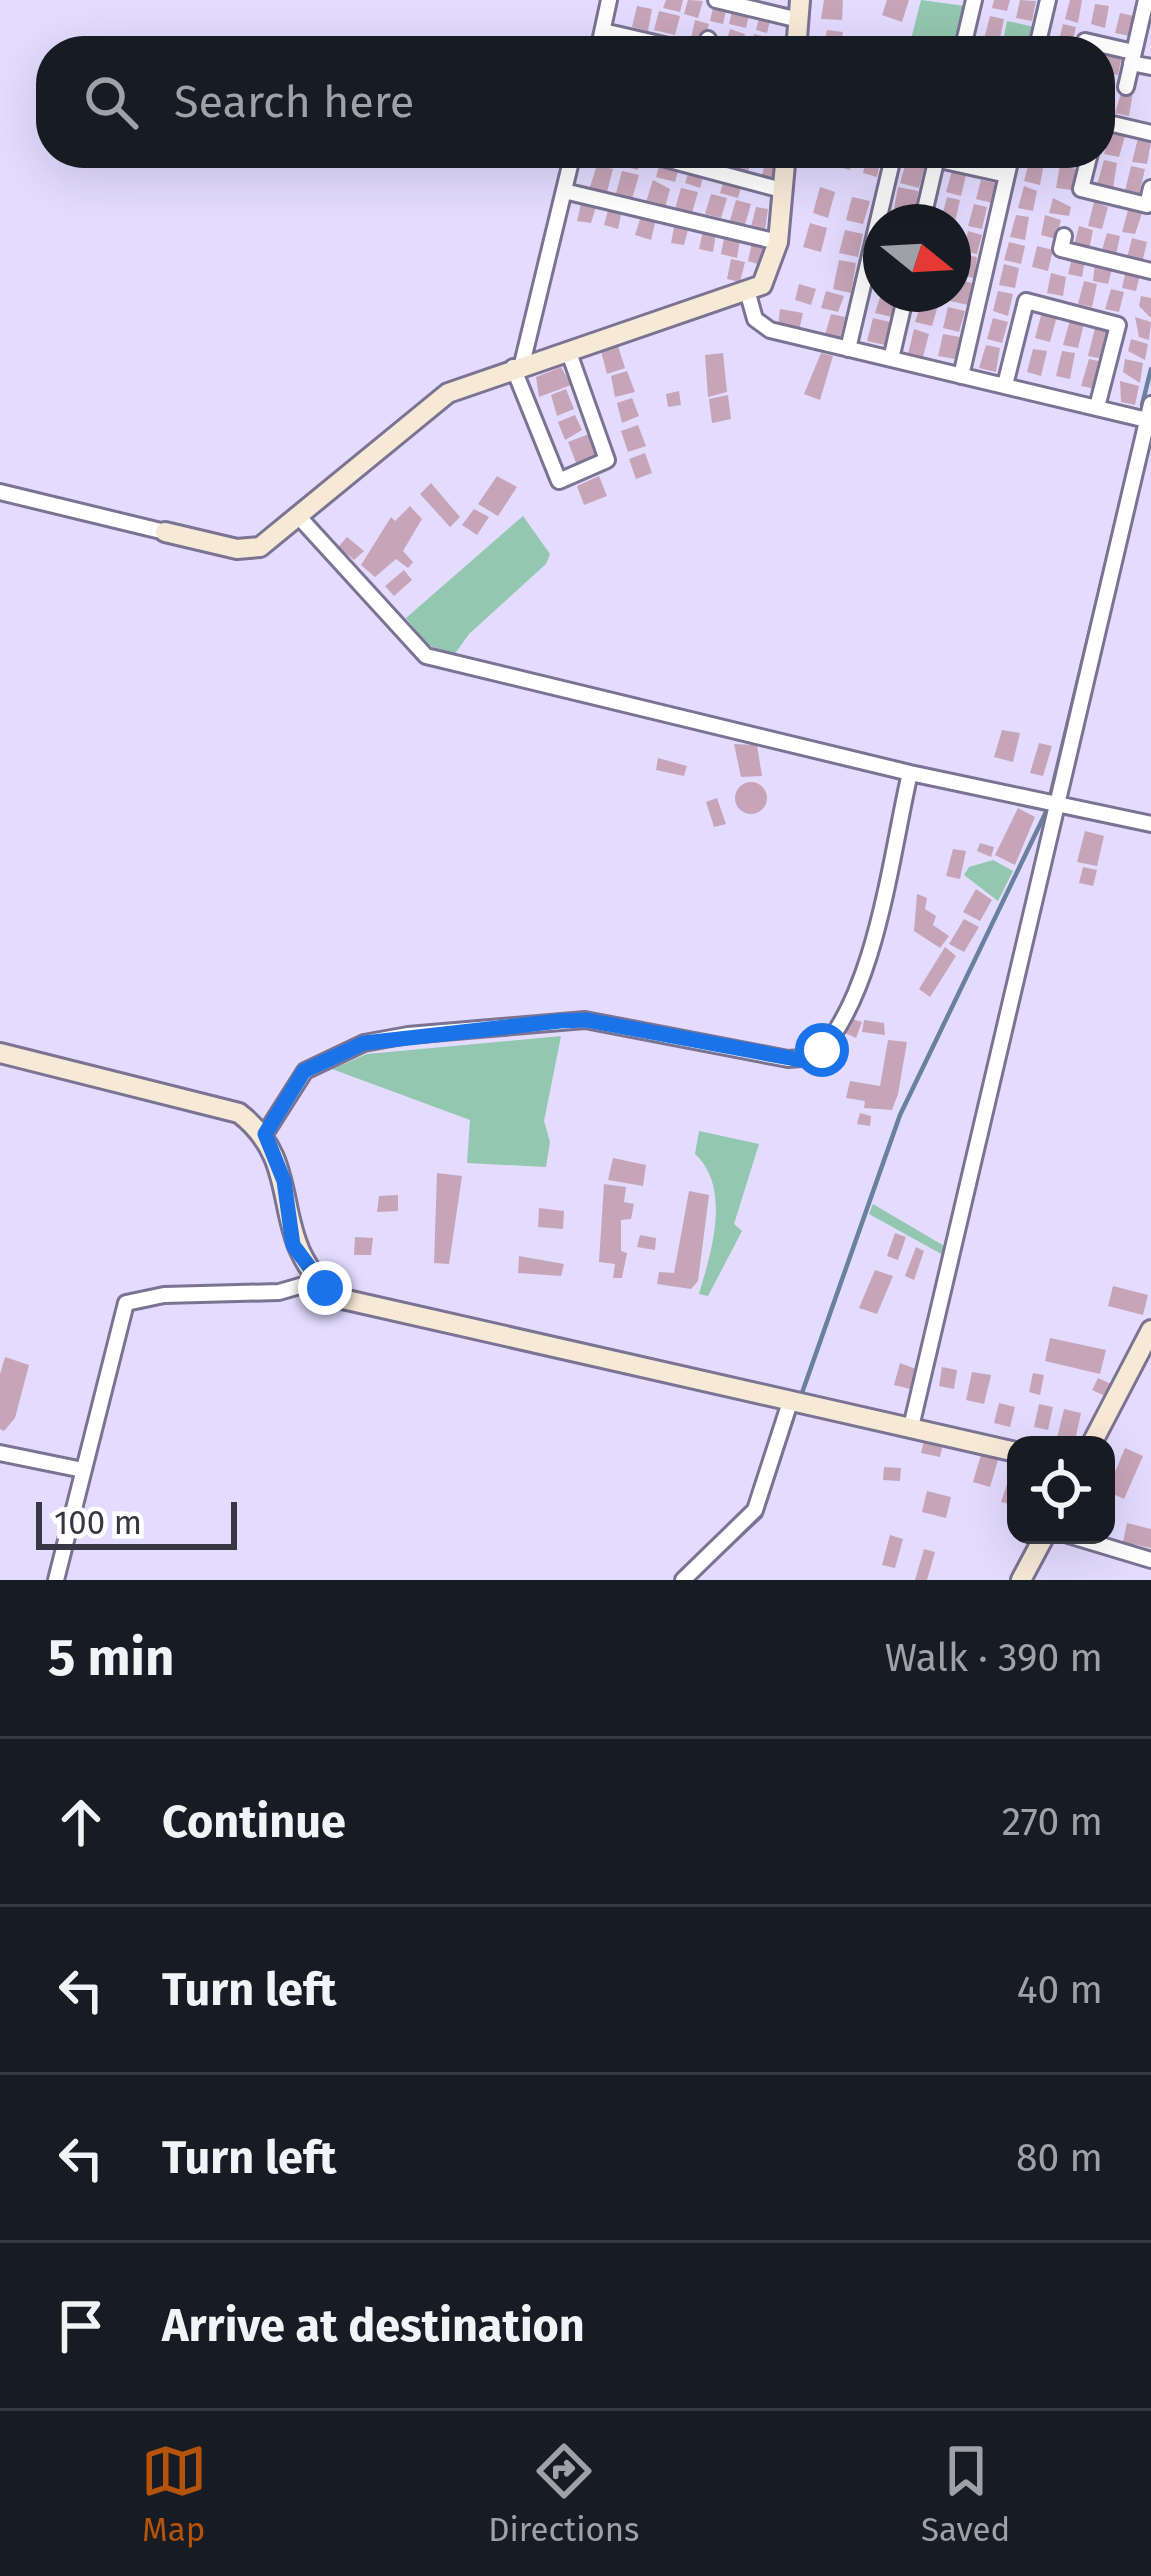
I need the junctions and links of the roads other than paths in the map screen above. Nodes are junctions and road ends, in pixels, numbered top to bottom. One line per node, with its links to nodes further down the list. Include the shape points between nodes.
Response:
1 (609, 0): 7 (street)
2 (716, 0): 6 (street)
3 (974, 0): 10 (street)
4 (1048, 0): 11 (street)
5 (1146, 0): 13 (street)
6 (800, 10)
7 (603, 31): 8 (street); 9 (street)
8 (602, 36)
9 (625, 36)
10 (966, 36)
11 (1040, 36)
12 (1115, 51): 13 (street)
13 (1132, 57): 14 (street); 15 (street)
14 (1151, 67)
15 (1126, 87)
16 (1115, 125): 17 (street)
17 (1151, 134)
18 (569, 168): 29 (street)
19 (688, 168): 28 (street)
20 (784, 168): 28 (street)
21 (890, 168): 37 (street)
22 (935, 168): 30 (street)
23 (982, 168): 26 (street)
24 (1009, 168): 26 (street)
25 (1086, 168): 27 (street, via 1081,189 1147,205)
26 (1007, 175): 40 (street)
27 (1151, 188)
28 (782, 190): 32 (street)
29 (564, 191): 32 (street); 39 (street)
30 (926, 204)
31 (1064, 236): 33 (street, via 1061,249)
32 (778, 242): 34 (street, via 769,277)
33 (1151, 271)
34 (748, 294): 36 (street); 37 (street, via 762,326)
35 (902, 312): 38 (street)
36 (568, 350): 39 (street); 39 (street, via 607,460 559,481)
37 (848, 350): 38 (street)
38 (891, 359): 40 (street)
39 (518, 365): 45 (street, via 427,407)
40 (961, 376): 41 (street)
41 (1005, 385): 42 (street); 42 (street, via 1026,301 1118,325)
42 (1097, 407): 43 (street)
43 (1150, 415): 48 (street)
44 (0, 492): 46 (street)
45 (300, 518): 46 (street, via 249,550); 47 (street, via 426,656)
46 (165, 532)
47 (910, 772): 48 (street); 51 (street, via 862,976 814,1057 788,1059 586,1020 408,1035 364,1043 304,1071)
48 (1057, 805): 49 (street); 55 (street)
49 (1151, 824)
50 (0, 1053): 51 (street, via 207,1102)
51 (265, 1134): 52 (street, via 284,1181 293,1245)
52 (317, 1281): 54 (street, via 338,1298 375,1308); 59 (street, via 280,1292 126,1303)
53 (1151, 1330): 56 (street)
54 (790, 1402): 55 (street); 64 (street, via 755,1510)
55 (911, 1427): 57 (street)
56 (1096, 1436)
57 (1007, 1450)
58 (0, 1454): 59 (street)
59 (83, 1470): 63 (street)
60 (1040, 1544): 65 (street)
61 (1098, 1544): 62 (street)
62 (1151, 1560)
63 (56, 1580)
64 (683, 1580)
65 (1021, 1580)

